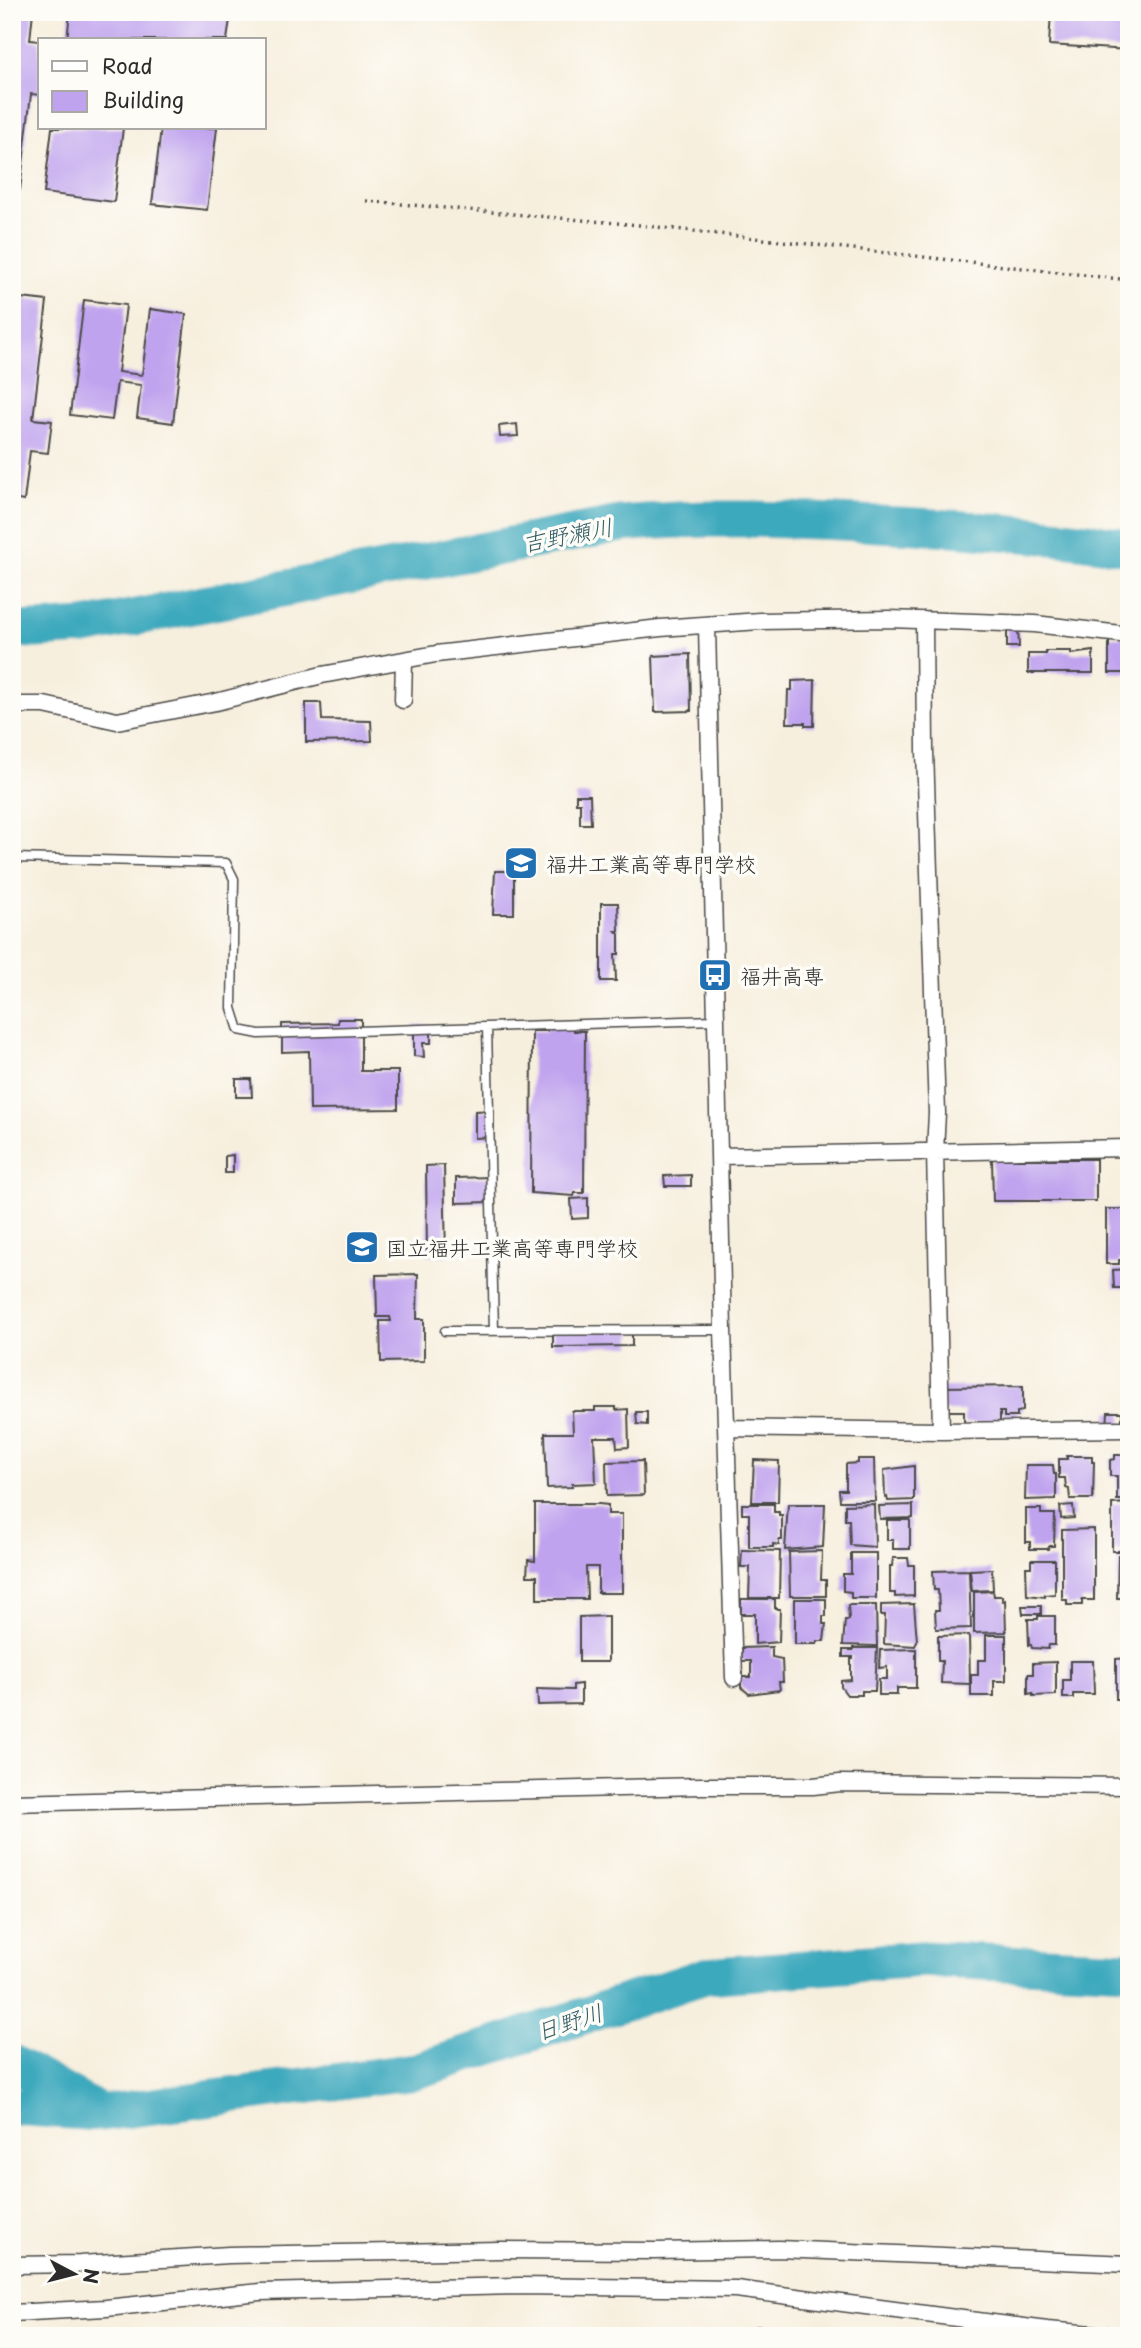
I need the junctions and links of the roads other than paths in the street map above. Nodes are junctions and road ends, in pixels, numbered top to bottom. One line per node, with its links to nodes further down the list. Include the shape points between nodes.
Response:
1 (924, 620): 2 (street, via 760,621); 3 (street, via 1035,624); 11 (street)
2 (707, 626): 4 (street); 8 (street)
3 (1129, 635)
4 (404, 660): 5 (street); 6 (street, via 117,721 44,705)
5 (403, 700)
6 (12, 705)
7 (12, 858): 9 (lane, via 226,863 234,879 232,1008 239,1030 259,1034)
8 (716, 1020): 9 (lane); 12 (street)
9 (487, 1027): 15 (lane)
10 (1129, 1148): 11 (street)
11 (935, 1151): 12 (street); 18 (street)
12 (719, 1156): 13 (street)
13 (723, 1330): 15 (lane); 16 (street)
14 (445, 1331): 15 (lane)
15 (494, 1331)
16 (726, 1428): 18 (street); 19 (street)
17 (1129, 1429): 18 (street)
18 (941, 1432)
19 (734, 1678)
20 (1129, 1786): 21 (street, via 840,1783)
21 (12, 1803)
22 (1129, 2264): 23 (street, via 779,2249 229,2255)
23 (12, 2265)
24 (12, 2312): 25 (street, via 106,2308 260,2292 519,2286 736,2289)
25 (1116, 2336)

